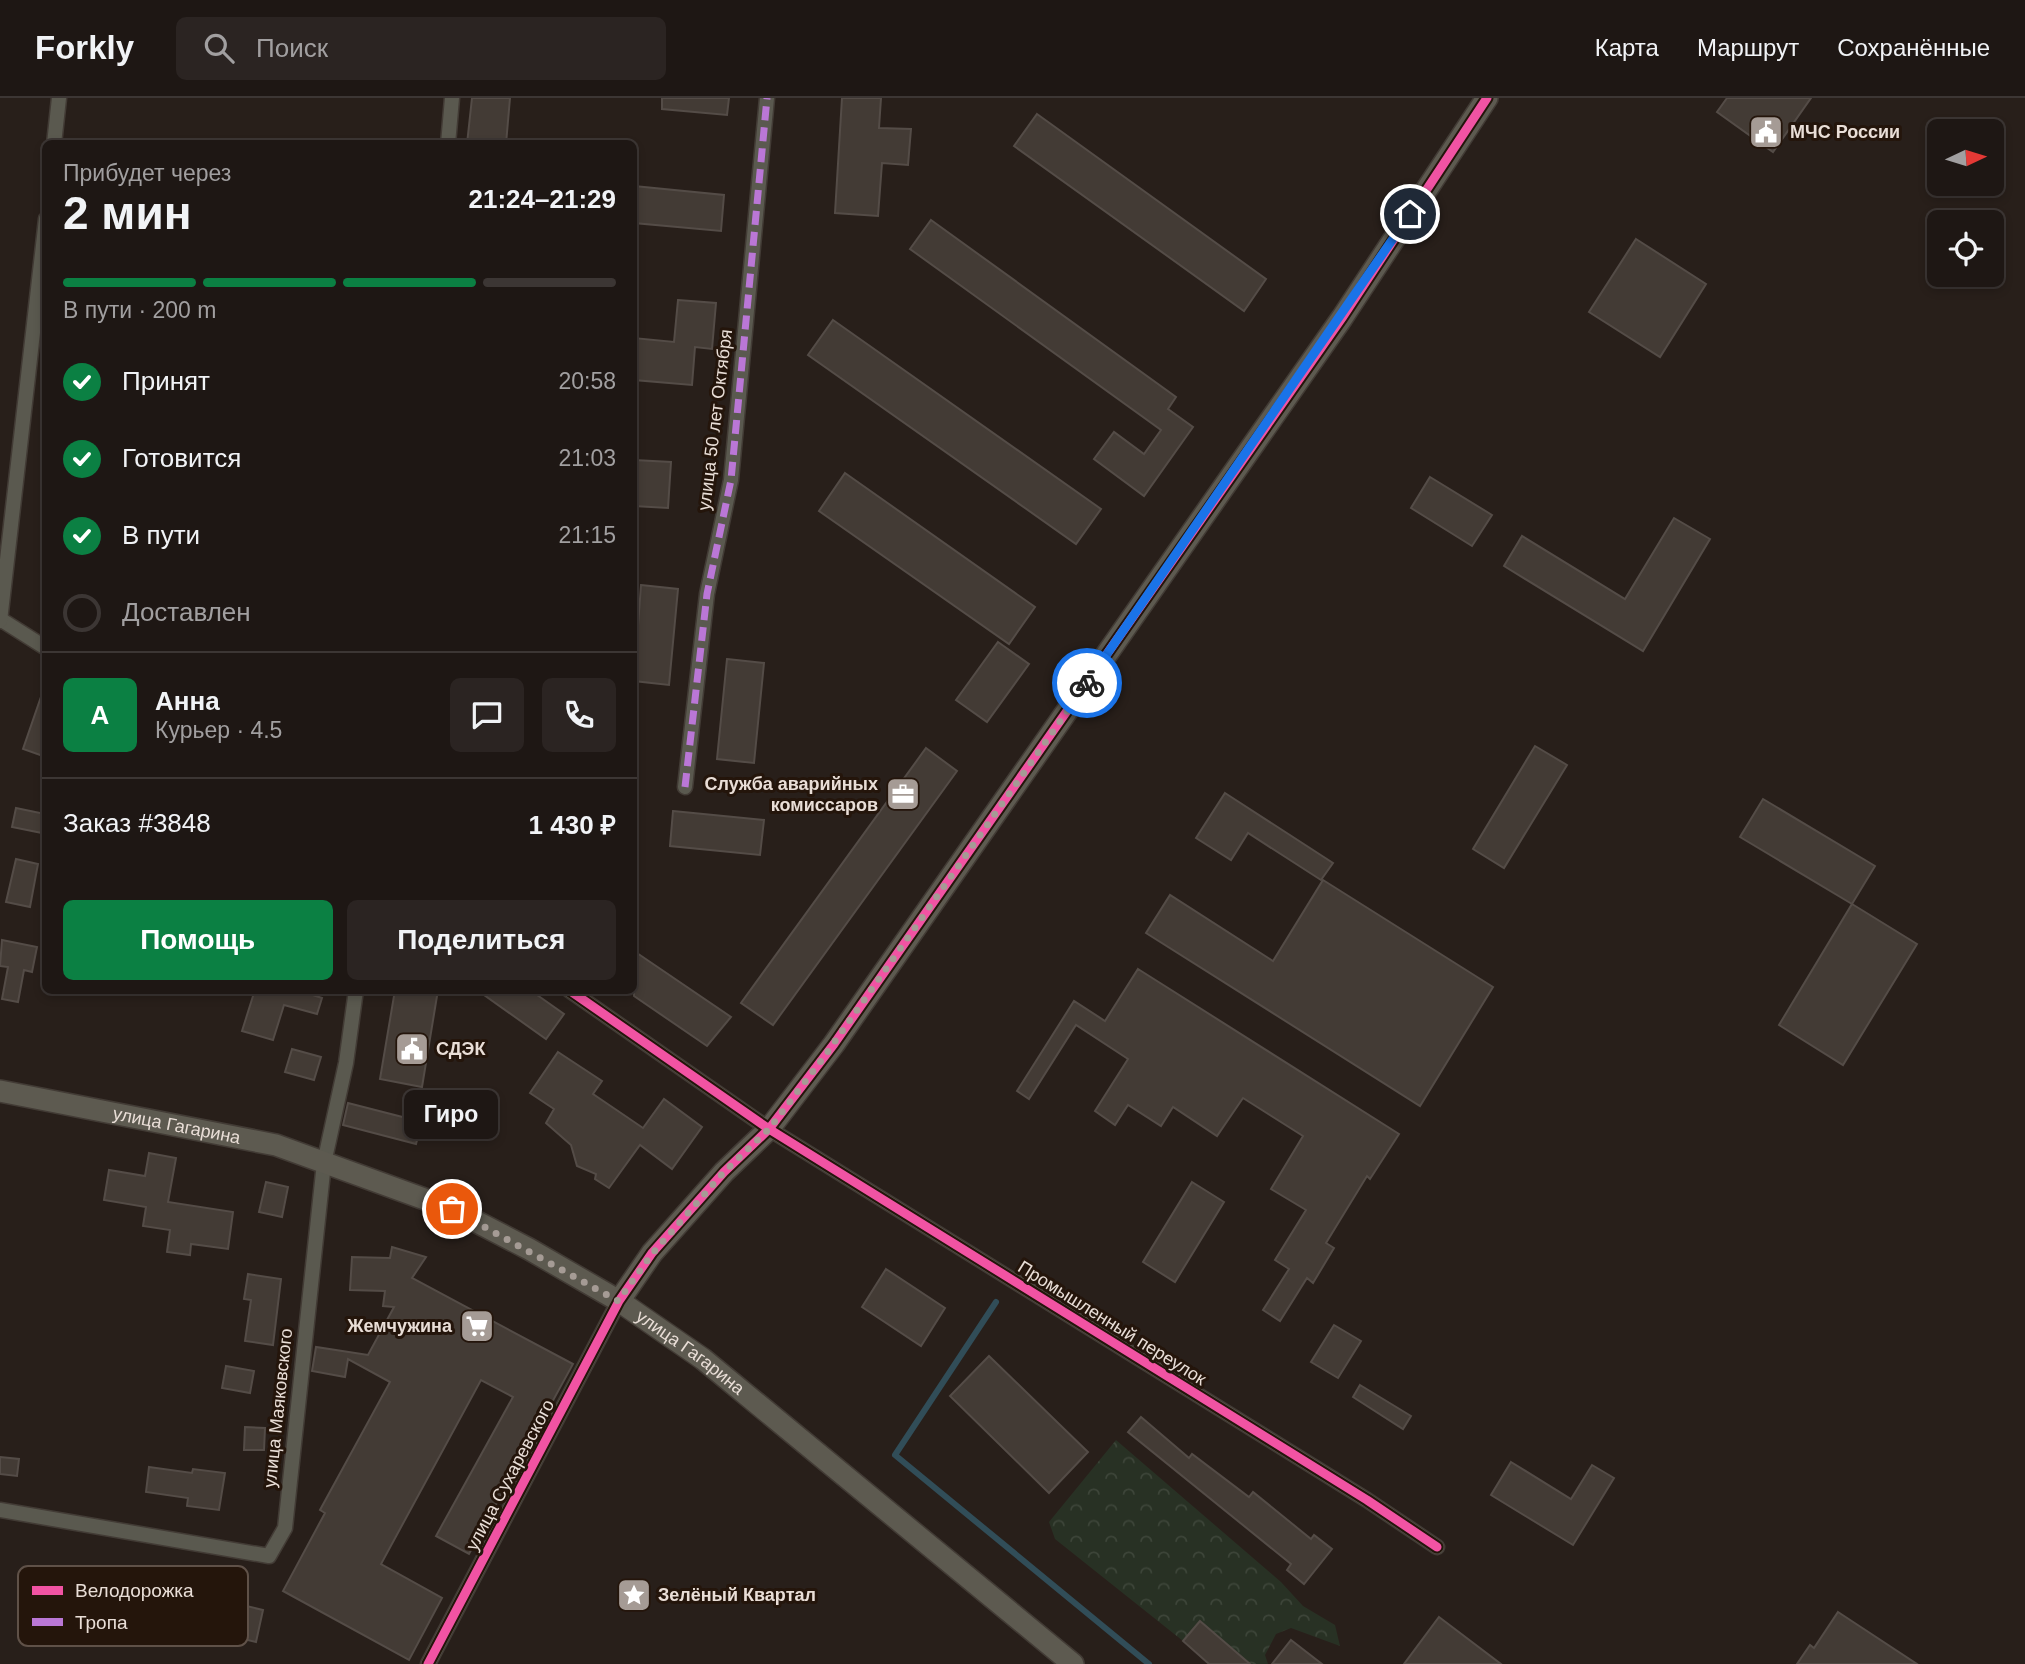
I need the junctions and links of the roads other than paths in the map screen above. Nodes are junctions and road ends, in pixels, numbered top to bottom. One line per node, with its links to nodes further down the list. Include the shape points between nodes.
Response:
1 (59, 98): 5 (street)
2 (452, 98): 6 (street)
3 (768, 98): 10 (street, улица 50 лет Октября, via 731,480 707,594)
4 (1487, 98): 14 (street, via 1342,318 893,961)
5 (54, 140)
6 (449, 140)
7 (42, 254): 8 (street)
8 (0, 620): 9 (street)
9 (42, 646)
10 (685, 787)
11 (355, 994): 15 (street, улица Маяковского)
12 (575, 994): 14 (street, Промышленный переулок)
13 (0, 1091): 15 (street, улица Гагарина, via 276,1145)
14 (769, 1129): 16 (street, via 661,1243); 18 (street, Промышленный переулок)
15 (324, 1163): 16 (street, улица Гагарина, via 452,1209); 17 (street, улица Маяковского, via 285,1528 269,1556)
16 (618, 1301): 19 (street, улица Сухаревского); 20 (street, улица Гагарина, via 703,1359)
17 (0, 1510)
18 (1437, 1547)
19 (428, 1664)
20 (1073, 1664)

